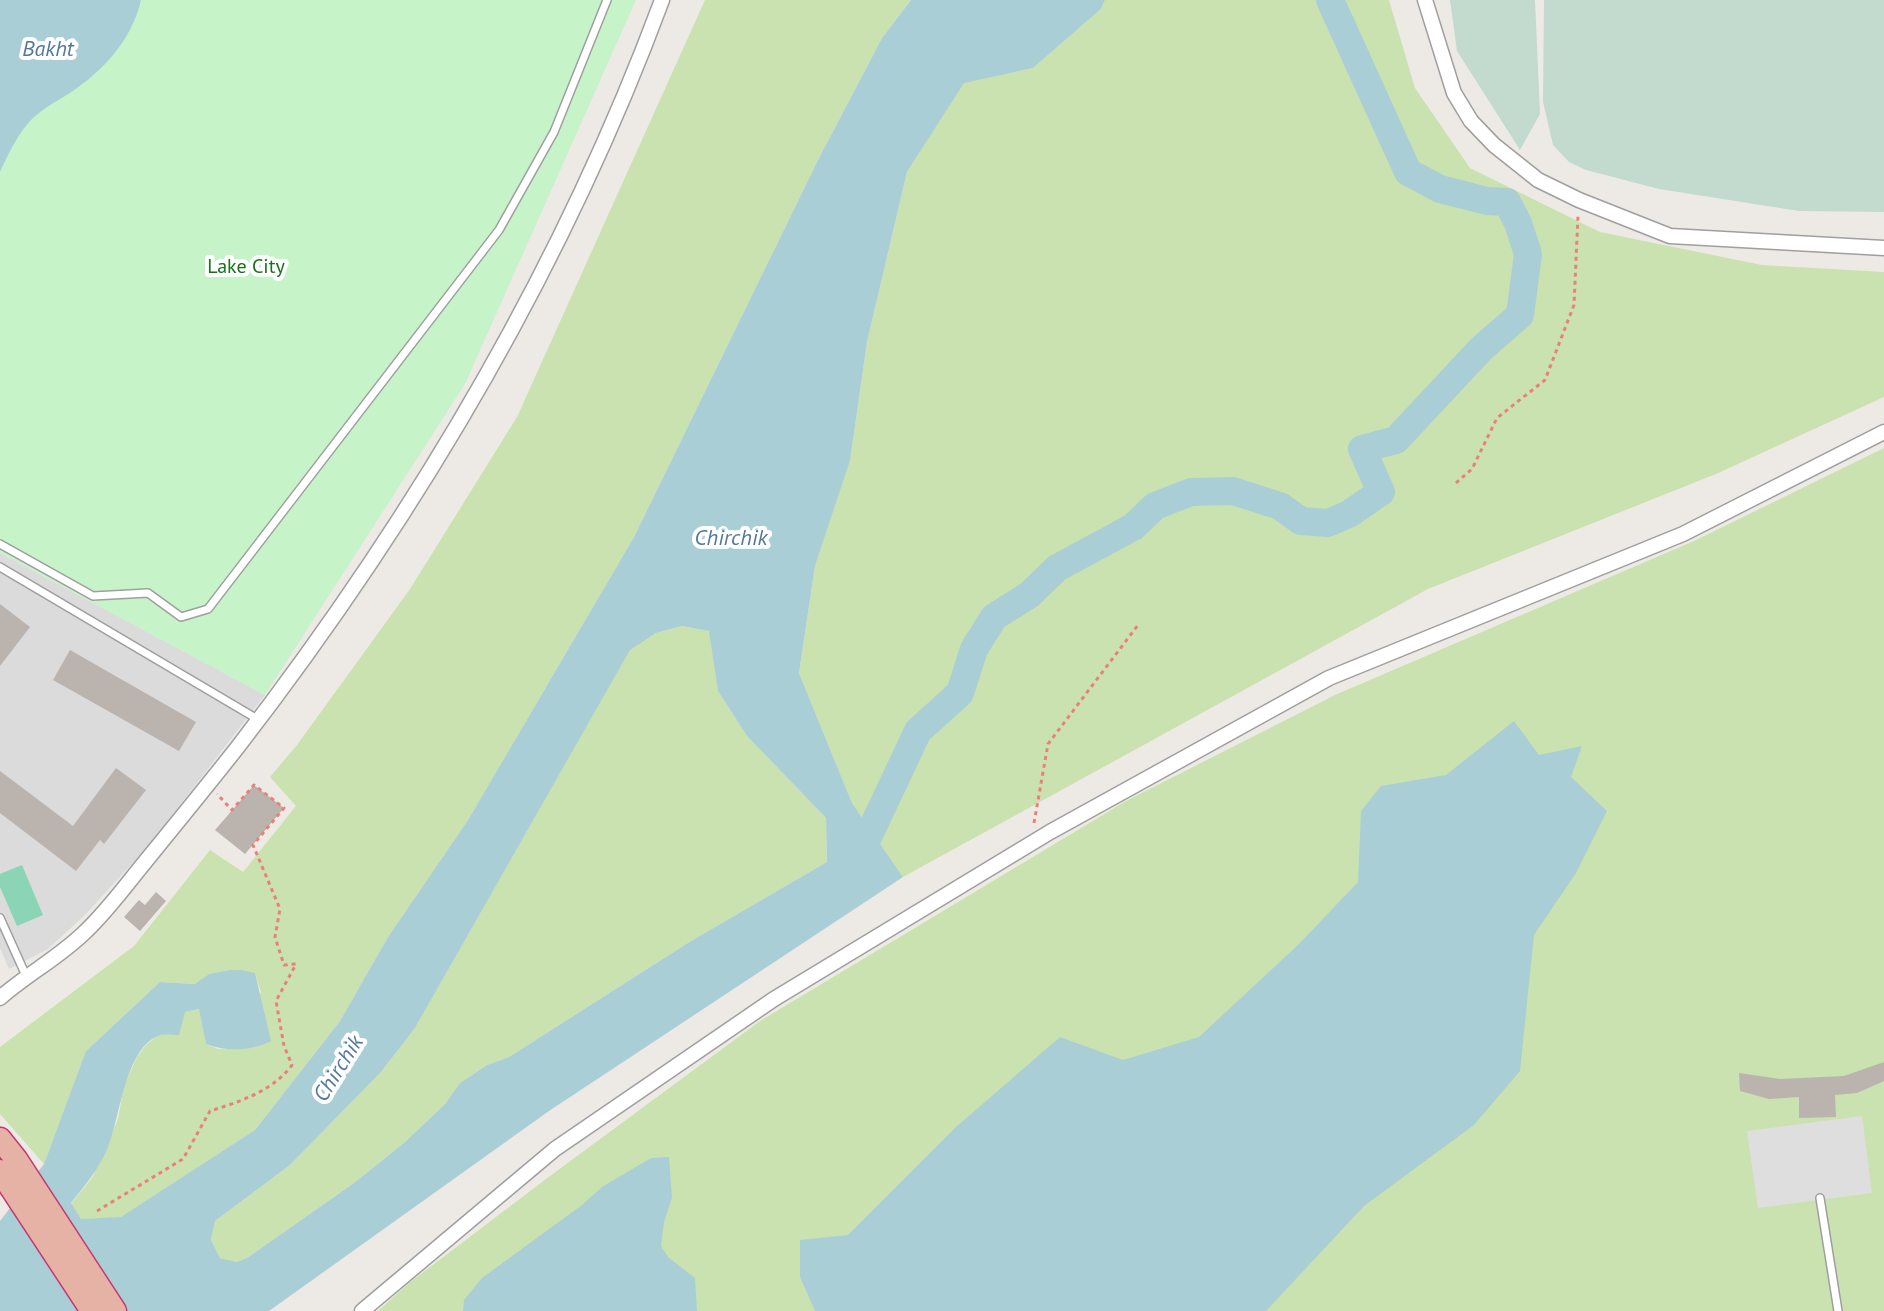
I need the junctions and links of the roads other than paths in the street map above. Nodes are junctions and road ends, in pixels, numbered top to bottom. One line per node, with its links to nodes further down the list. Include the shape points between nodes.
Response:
1 (607, 0): 6 (lane, via 554,132 499,230 208,609 181,617 148,593 93,596)
2 (662, 0): 8 (street, via 595,162 522,313 360,582)
3 (1425, 0): 4 (street, via 1454,93 1471,121 1538,180 1670,236)
4 (1884, 248)
5 (1884, 432): 17 (street, via 1683,534 1329,678 1031,843 774,999 555,1149)
6 (0, 544)
7 (0, 567): 8 (lane)
8 (259, 720): 10 (street, via 89,929)
9 (0, 918): 10 (lane)
10 (27, 978): 11 (street)
11 (3, 993)
12 (0, 1139): 13 (highway)
13 (8, 1165): 15 (highway); 16 (highway)
14 (1820, 1198): 18 (lane)
15 (92, 1311)
16 (115, 1311)
17 (362, 1311)
18 (1838, 1311)

